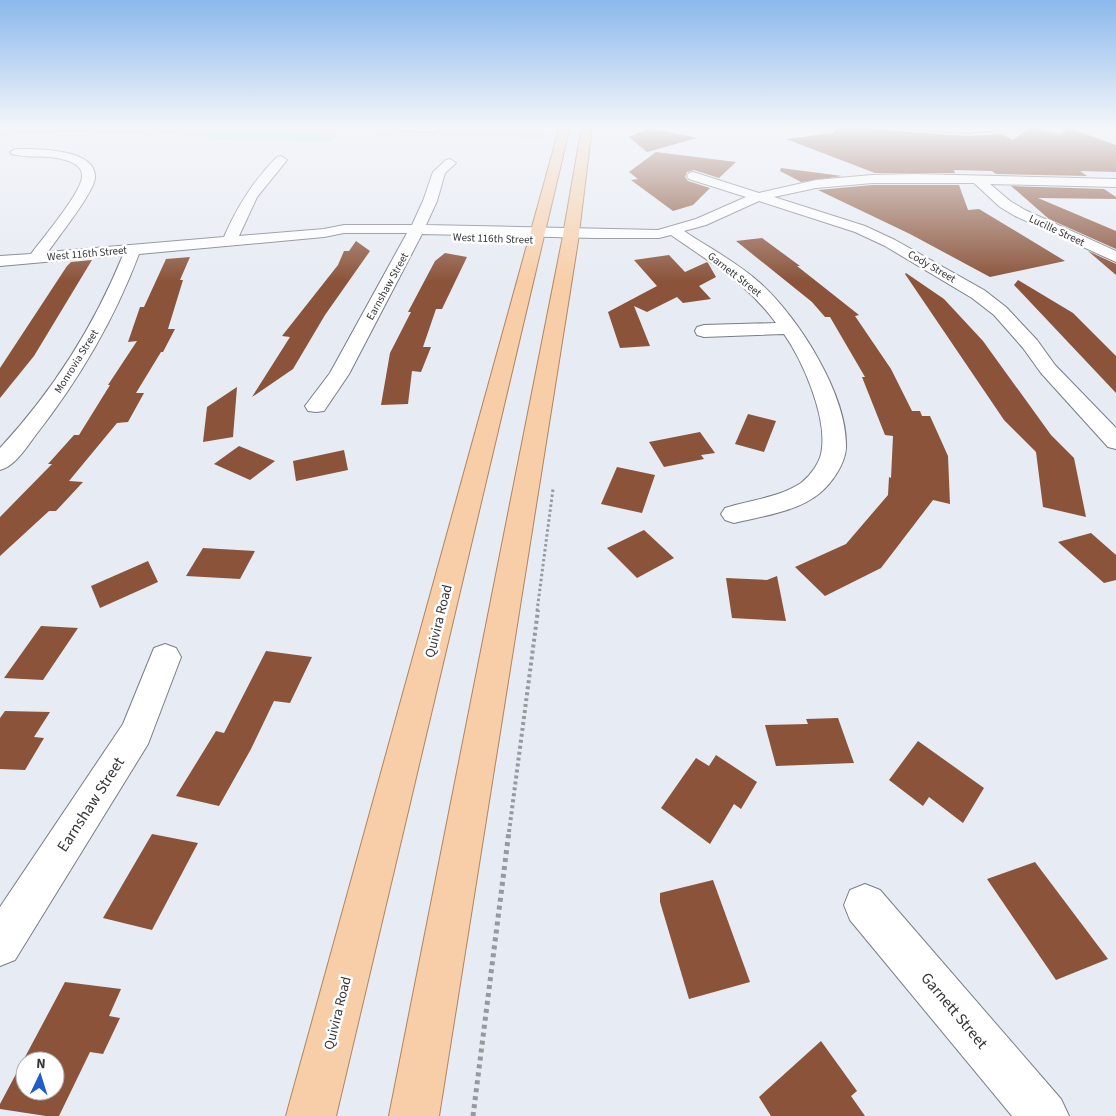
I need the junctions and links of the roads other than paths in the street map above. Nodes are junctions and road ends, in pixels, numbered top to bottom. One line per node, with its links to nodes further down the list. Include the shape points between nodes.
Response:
1 (90, 178): 19 (street)
2 (265, 178): 16 (street, via 244,206)
3 (437, 178): 12 (street, Earnshaw Street)
4 (551, 178): 14 (main road, Quivira Road)
5 (579, 178): 15 (main road)
6 (699, 178): 11 (street, Cody Street)
7 (912, 178): 11 (street, West 116th Street, via 840,182)
8 (916, 178): 9 (street, West 116th Street)
9 (978, 180): 10 (street, West 116th Street); 18 (street, Lucille Street, via 1020,213)
10 (1116, 183)
11 (757, 197): 13 (street, West 116th Street, via 701,222); 24 (street, Cody Street, via 876,236 978,294 1017,329 1048,369)
12 (415, 232): 14 (street, West 116th Street); 16 (street, West 116th Street, via 324,233); 23 (street, Earnshaw Street, via 339,374)
13 (666, 232): 15 (street, West 116th Street, via 639,242); 21 (street, Garnett Street, via 739,275 763,295)
14 (537, 236): 15 (street, West 116th Street); 30 (main road, Quivira Road)
15 (570, 237): 31 (main road)
16 (230, 240): 17 (street, West 116th Street)
17 (133, 249): 19 (street, West 116th Street); 25 (street, Monrovia Street, via 107,312 54,396 23,438)
18 (1116, 257)
19 (36, 258): 20 (street, West 116th Street)
20 (0, 261)
21 (788, 328): 22 (street); 26 (street, Garnett Street, via 803,349 815,376 833,429 834,449 826,470 810,488 781,503)
22 (704, 331)
23 (316, 406)
24 (1116, 442)
25 (0, 462)
26 (734, 514)
27 (165, 657): 29 (street, Earnshaw Street, via 136,733)
28 (865, 905): 32 (street, Garnett Street)
29 (0, 945)
30 (311, 1116)
31 (414, 1116)
32 (1044, 1116)

